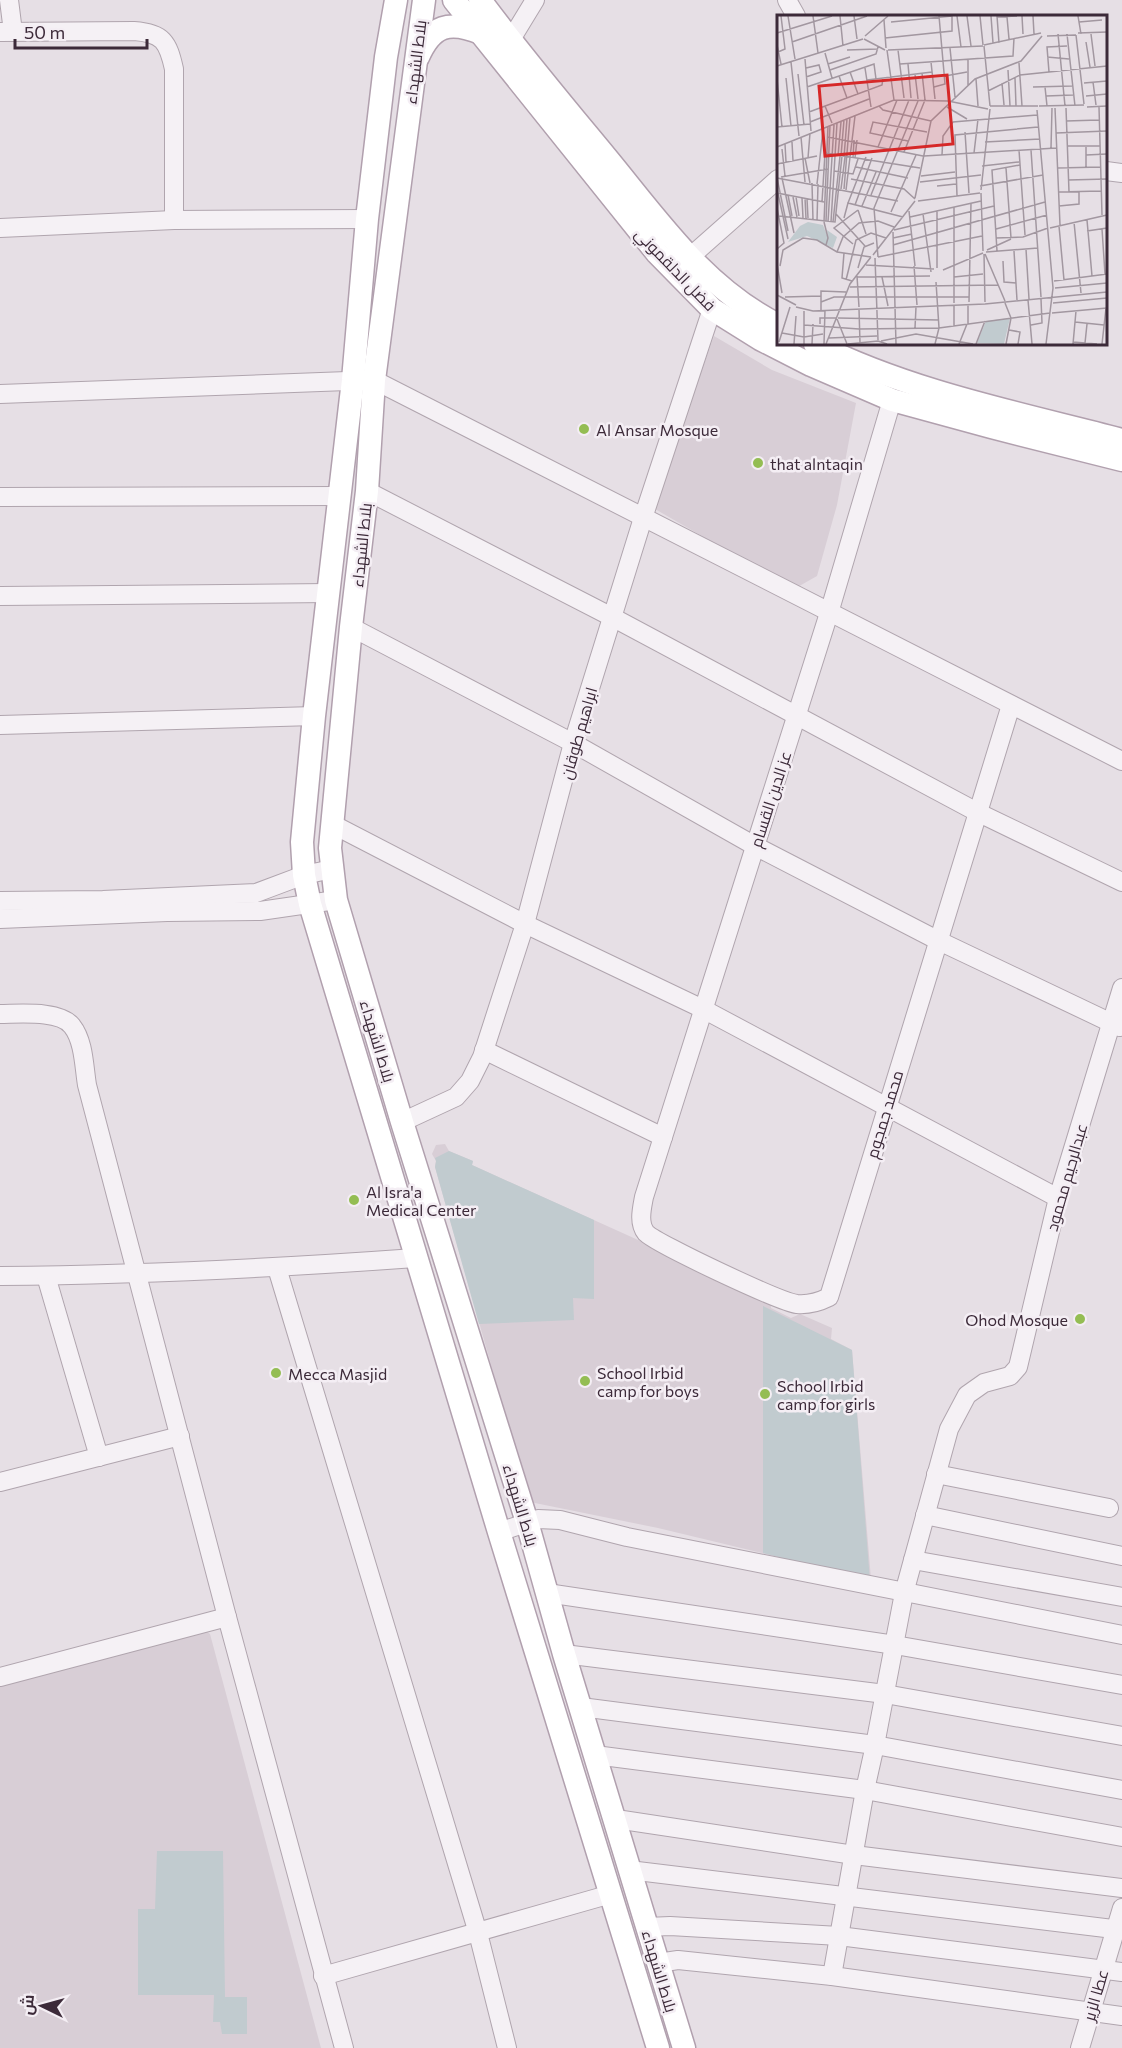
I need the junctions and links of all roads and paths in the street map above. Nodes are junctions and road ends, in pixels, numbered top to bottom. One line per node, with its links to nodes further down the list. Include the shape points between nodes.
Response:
1 (9, 0): 10 (street)
2 (386, 0): 13 (main road)
3 (396, 0): 13 (main road)
4 (424, 0): 14 (main road, بلاط الشهداء)
5 (454, 0): 11 (main road, فضل الدلقموني)
6 (480, 0): 12 (main road, فضل الدلقموني)
7 (535, 0): 12 (street)
8 (787, 0): 9 (street)
9 (795, 15)
10 (6, 32): 19 (street, via 134,31 151,33 162,40 170,49 174,69)
11 (481, 33): 14 (main road, via 464,26 437,30 425,41); 22 (main road, فضل الدلقموني, via 657,253)
12 (510, 41): 21 (main road, فضل الدلقموني)
13 (386, 57): 18 (main road)
14 (414, 67): 25 (main road, بلاط الشهداء)
15 (1107, 171): 16 (street)
16 (1122, 173)
17 (777, 180): 21 (street)
18 (367, 219): 19 (street); 25 (main road)
19 (174, 220): 20 (street)
20 (0, 228)
21 (690, 257): 23 (main road, فضل الدلقموني, via 713,282)
22 (712, 309): 27 (main road, فضل الدلقموني, via 811,365); 33 (street, ابراهيم طوقان)
23 (777, 324)
24 (817, 345): 28 (main road, via 893,377)
25 (363, 380): 26 (street); 30 (main road, بلاط الشهداء); 32 (main road); 33 (street)
26 (0, 394)
27 (892, 400): 29 (main road, فضل الدلقموني); 36 (street, عز الدين القسام)
28 (1122, 440)
29 (1122, 460)
30 (367, 491): 37 (street); 38 (main road, بلاط الشهداء)
31 (0, 496): 32 (street)
32 (340, 496): 34 (main road)
33 (643, 518): 36 (street); 37 (street, ابراهيم طوقان)
34 (329, 592): 35 (street); 40 (main road)
35 (0, 596)
36 (829, 613): 39 (street); 41 (street, عز الدين القسام)
37 (612, 617): 41 (street); 43 (street, ابراهيم طوقان)
38 (351, 627): 43 (street); 46 (main road, بلاط الشهداء)
39 (1011, 705): 44 (street); 45 (street, محمد جمجوم)
40 (314, 716): 42 (street); 49 (main road, via 302,842)
41 (796, 716): 45 (street); 47 (street, عز الدين القسام)
42 (0, 726)
43 (573, 743): 47 (street); 55 (street, ابراهيم طوقان)
44 (1122, 761)
45 (978, 812): 50 (street); 56 (street, محمد جمجوم)
46 (332, 824): 48 (main road, بلاط الشهداء); 55 (street)
47 (755, 846): 56 (street); 58 (street, عز الدين القسام)
48 (332, 868): 49 (street); 51 (main road, بلاط الشهداء)
49 (304, 875): 52 (street, via 256,893 238,895); 53 (main road)
50 (1122, 882)
51 (336, 900): 53 (street); 63 (main road, بلاط الشهداء)
52 (0, 901)
53 (310, 904): 54 (street, via 260,910); 67 (main road)
54 (0, 919)
55 (525, 924): 58 (street); 61 (street, ابراهيم طوقان)
56 (938, 940): 60 (street); 62 (street, محمد جمجوم)
57 (1122, 988): 60 (street, عبدالرحيم محمود)
58 (703, 1009): 62 (street); 64 (street, عز الدين القسام)
59 (0, 1014): 69 (street, via 41,1014 72,1024)
60 (1117, 1025): 66 (street, عبدالرحيم محمود)
61 (484, 1050): 63 (street, ابراهيم طوقان, via 470,1081 456,1097); 64 (street)
62 (887, 1106): 65 (street, محمد جمجوم, via 829,1297 820,1302 796,1304 656,1241 645,1231 641,1218); 66 (street)
63 (402, 1122): 78 (main road, بلاط الشهداء)
64 (663, 1137): 65 (street, عز الدين القسام)
65 (644, 1197)
66 (1058, 1198): 74 (street, عبدالرحيم محمود, via 1018,1367 1010,1376 984,1383 967,1395 949,1429)
67 (415, 1258): 68 (street); 79 (main road)
68 (278, 1268): 69 (street); 108 (street)
69 (137, 1274): 71 (street); 72 (street)
70 (0, 1276): 71 (street)
71 (46, 1276): 73 (street)
72 (180, 1436): 73 (street); 85 (street)
73 (99, 1457): 75 (street)
74 (936, 1474): 76 (street); 77 (street)
75 (0, 1482)
76 (1108, 1508)
77 (925, 1515): 80 (street); 81 (street)
78 (527, 1522): 79 (street); 82 (main road, بلاط الشهداء); 83 (street, via 560,1520)
79 (499, 1532): 103 (main road)
80 (1122, 1556)
81 (913, 1560): 83 (street); 84 (street)
82 (547, 1593): 87 (street); 88 (main road, بلاط الشهداء)
83 (904, 1593): 86 (street); 87 (street)
84 (1122, 1597)
85 (226, 1617): 89 (street); 113 (street)
86 (1122, 1635)
87 (895, 1645): 90 (street); 91 (street)
88 (564, 1654): 91 (street); 92 (main road, بلاط الشهداء)
89 (0, 1677)
90 (1122, 1685)
91 (885, 1694): 93 (street); 94 (street)
92 (581, 1707): 94 (street); 95 (main road, بلاط الشهداء)
93 (1122, 1736)
94 (875, 1745): 96 (street); 97 (street)
95 (595, 1755): 96 (street); 98 (main road, بلاط الشهداء)
96 (865, 1790): 99 (street); 100 (street)
97 (1122, 1790)
98 (616, 1819): 100 (street); 101 (main road, بلاط الشهداء)
99 (1122, 1837)
100 (854, 1855): 102 (street); 104 (street)
101 (629, 1870): 104 (street); 106 (main road, بلاط الشهداء)
102 (1122, 1888)
103 (611, 1894): 108 (street); 119 (main road)
104 (845, 1895): 107 (street); 109 (street)
105 (1122, 1908): 107 (street, عطا الزير)
106 (647, 1928): 109 (street); 110 (main road, بلاط الشهداء)
107 (1118, 1930): 111 (street, عطا الزير)
108 (478, 1933): 113 (street); 118 (street)
109 (838, 1936): 111 (street); 114 (street)
110 (658, 1963): 114 (street, via 678,1960); 120 (main road, بلاط الشهداء)
111 (1103, 1969): 112 (street); 115 (street, عطا الزير)
112 (1122, 1972)
113 (323, 1976): 117 (street)
114 (832, 1976): 115 (street)
115 (1090, 2011): 116 (street); 121 (street, عطا الزير)
116 (1122, 2016)
117 (344, 2048)
118 (507, 2048)
119 (658, 2048)
120 (684, 2048)
121 (1080, 2048)

